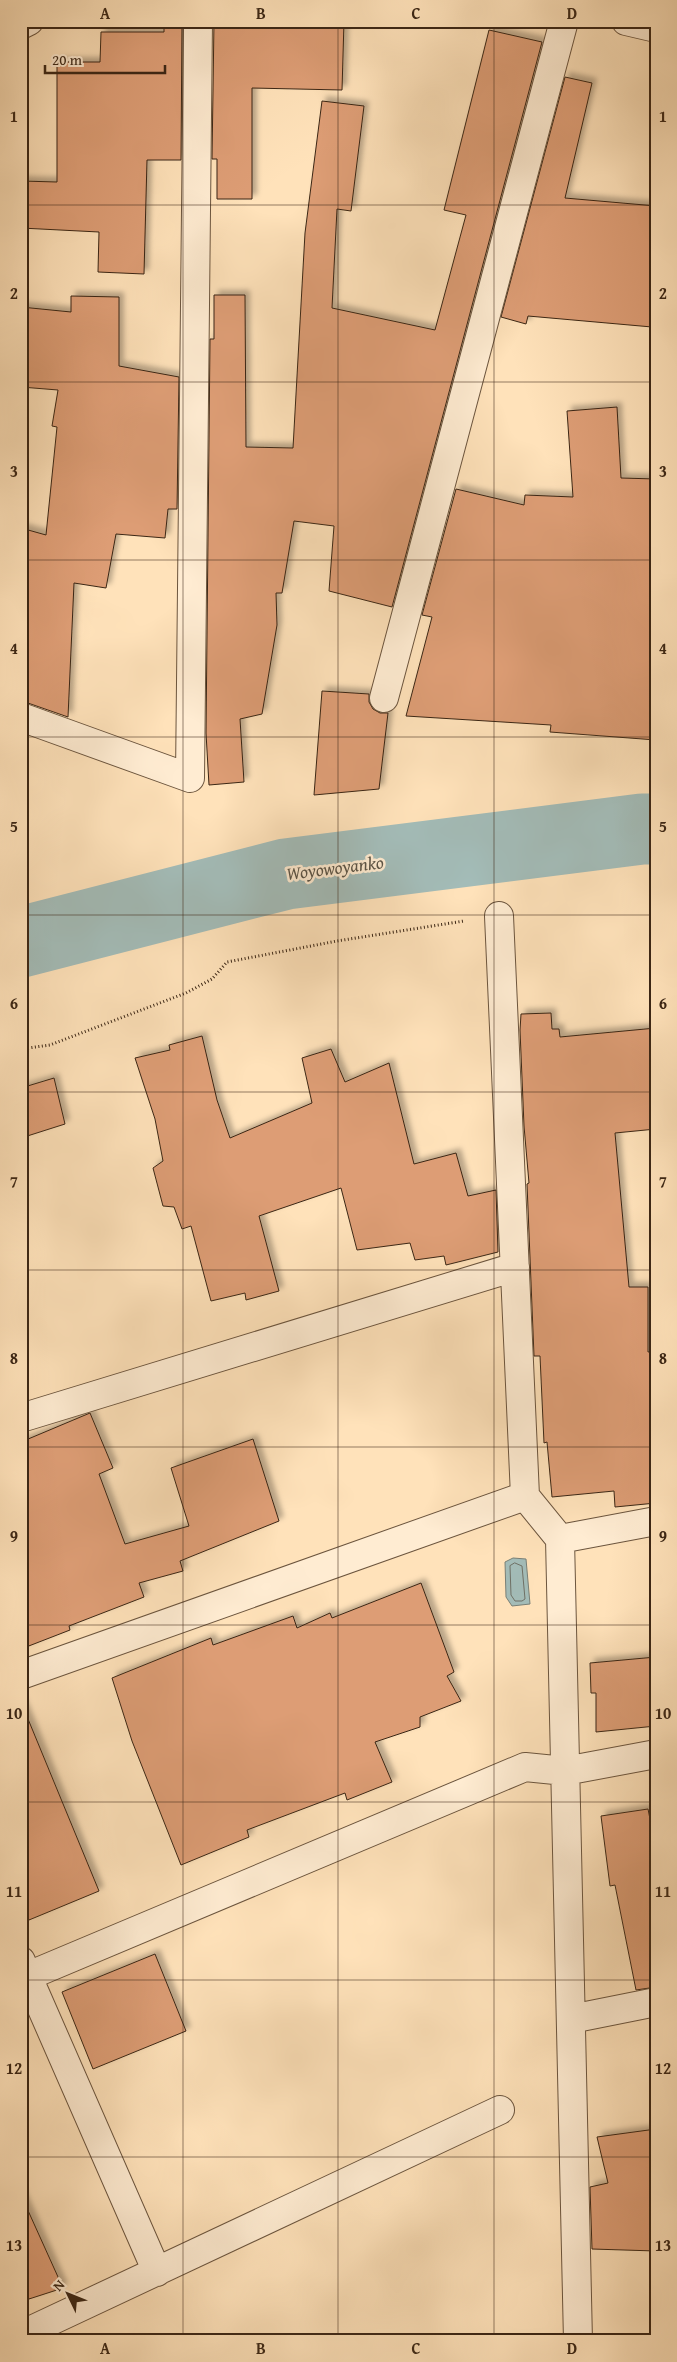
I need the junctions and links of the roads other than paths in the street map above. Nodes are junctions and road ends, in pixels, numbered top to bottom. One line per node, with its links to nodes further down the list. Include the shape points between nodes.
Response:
1 (29, 21): 5 (street)
2 (198, 21): 8 (street, via 190,778)
3 (564, 21): 7 (street)
4 (626, 21): 6 (street)
5 (21, 25)
6 (656, 28)
7 (384, 698)
8 (21, 717)
9 (499, 916): 10 (street)
10 (515, 1267): 11 (street); 12 (street)
11 (21, 1418)
12 (526, 1496): 14 (street); 15 (street)
13 (656, 1522): 14 (street)
14 (560, 1539): 17 (street)
15 (21, 1675)
16 (656, 1754): 17 (street)
17 (566, 1771): 18 (street, via 525,1767); 20 (street)
18 (24, 1972): 22 (street)
19 (656, 2002): 20 (street)
20 (571, 2019): 24 (street)
21 (500, 2110): 22 (street)
22 (157, 2272): 23 (street)
23 (21, 2335)
24 (578, 2341)

